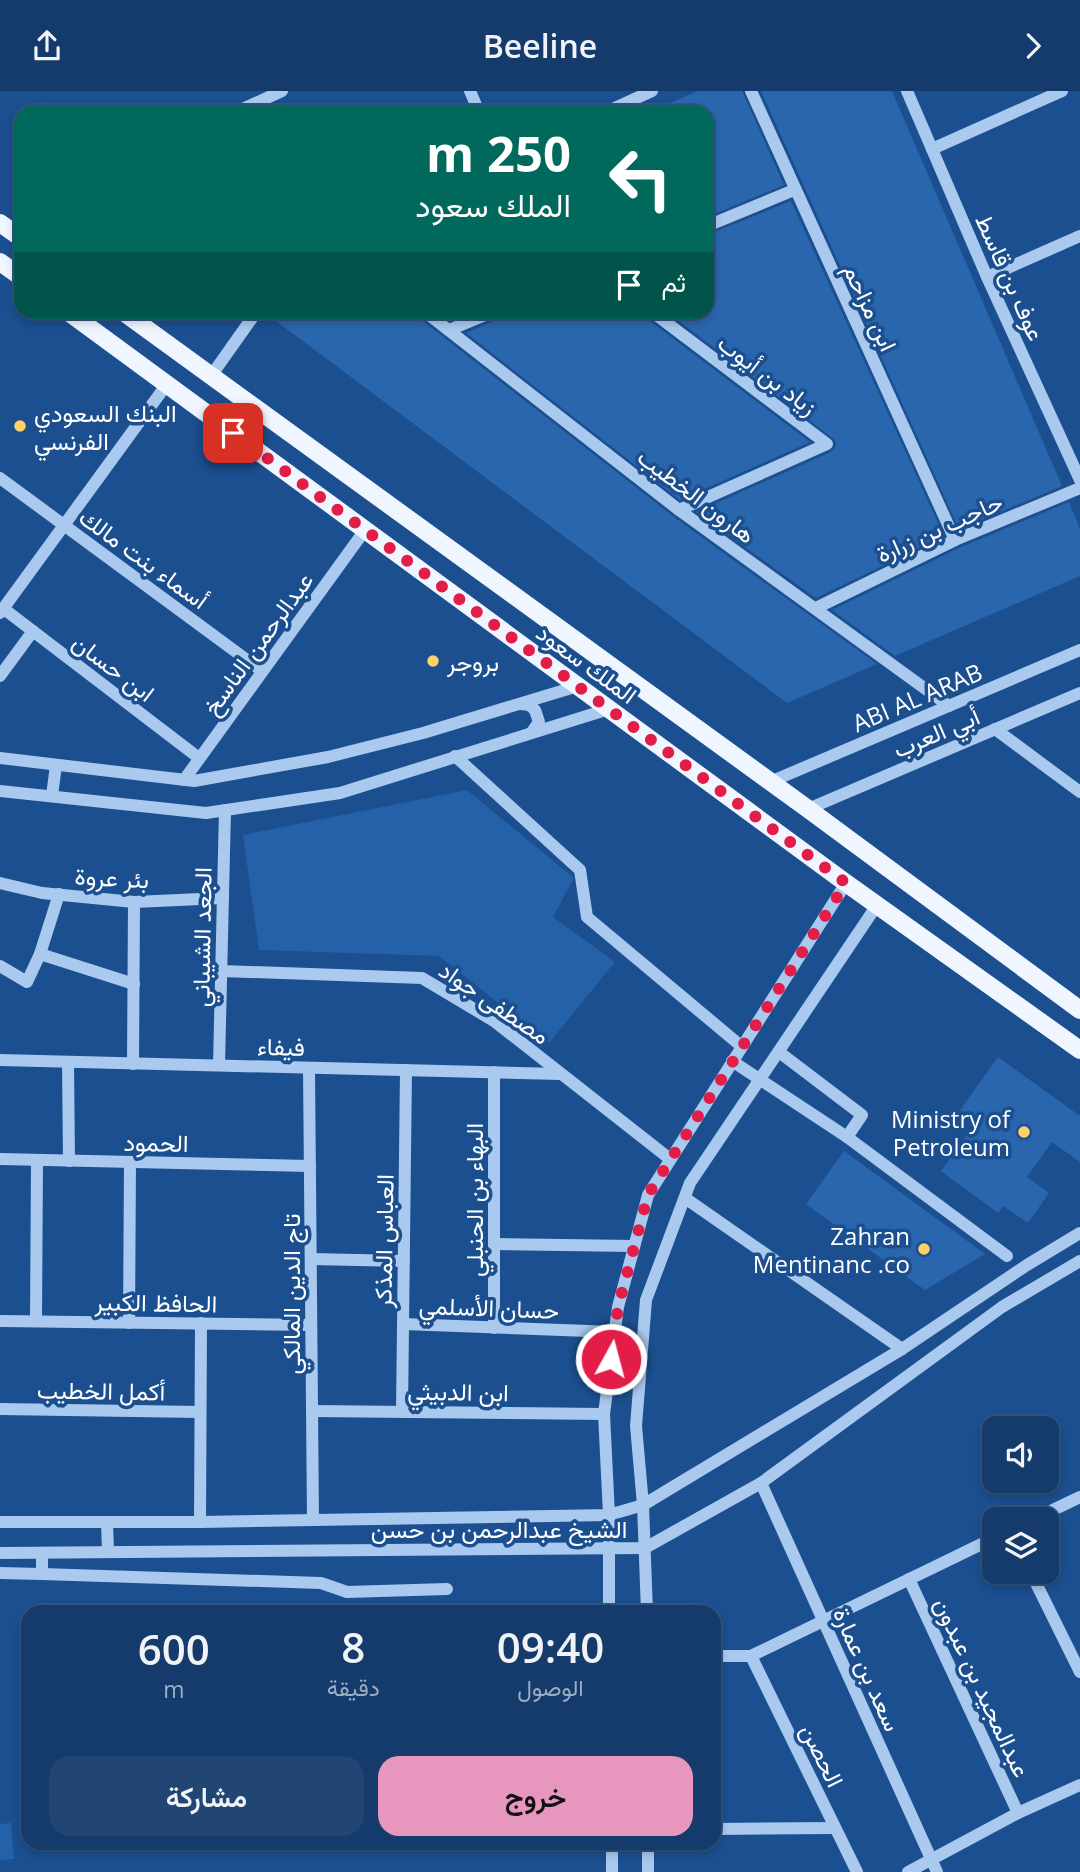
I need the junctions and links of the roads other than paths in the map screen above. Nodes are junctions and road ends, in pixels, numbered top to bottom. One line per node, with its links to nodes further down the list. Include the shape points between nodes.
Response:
1 (282, 91): 7 (street)
2 (652, 91): 6 (street)
3 (751, 91): 9 (street, ابن مزاحم)
4 (907, 91): 8 (street, عوف بن قاسط)
5 (1061, 91): 8 (street)
6 (628, 96)
7 (251, 105)
8 (932, 149): 12 (street, عوف بن قاسط)
9 (794, 190): 10 (street); 28 (street, ابن مزاحم)
10 (714, 223)
11 (1080, 236): 12 (street)
12 (987, 277): 23 (street, عوف بن قاسط)
13 (78, 319): 21 (main road, الملك سعود)
14 (133, 319): 20 (main road, الملك سعود)
15 (251, 319): 20 (street)
16 (435, 319): 19 (street, هارون الخطيب)
17 (476, 319): 19 (street)
18 (662, 319): 25 (street, زياد بن أيوب, via 827,444)
19 (449, 330): 25 (street, هارون الخطيب)
20 (211, 376): 47 (main road, الملك سعود)
21 (166, 384): 26 (street); 27 (main road, الملك سعود)
22 (0, 479): 26 (street, أسماء بنت مالك)
23 (1080, 480)
24 (1080, 488): 28 (street, حاجب بن زرارة)
25 (679, 510): 29 (street, هارون الخطيب)
26 (63, 524): 30 (street); 33 (street, أسماء بنت مالك)
27 (365, 530): 33 (street, عبدالرحمن الناسخ); 35 (main road, الملك سعود)
28 (955, 540): 29 (street, حاجب بن زرارة)
29 (816, 608): 38 (street, هارون الخطيب)
30 (2, 611): 31 (street, ابن حسان)
31 (33, 631): 34 (street); 44 (street, ابن حسان)
32 (1080, 650): 38 (street, ABI AL ARAB)
33 (262, 671): 44 (street, عبدالرحمن الناسخ)
34 (0, 676)
35 (578, 686): 37 (street); 39 (main road, الملك سعود)
36 (1080, 693): 40 (street, أبي العرب)
37 (521, 704): 41 (street, via 529,705 538,716); 46 (street, via 328,757)
38 (949, 706): 47 (street, ABI AL ARAB)
39 (609, 709): 41 (street); 54 (main road, الملك سعود)
40 (995, 729): 49 (street); 51 (street, أبي العرب)
41 (531, 732): 42 (street)
42 (455, 756): 52 (street, via 340,793); 64 (street, via 580,870 587,917)
43 (0, 758): 45 (street)
44 (200, 758): 46 (street, عبدالرحمن الناسخ)
45 (56, 765): 46 (street); 50 (street)
46 (184, 780)
47 (771, 782): 51 (main road, الملك سعود)
48 (0, 791): 50 (street)
49 (1080, 792)
50 (52, 796): 52 (street, via 206,813)
51 (808, 809): 63 (main road, الملك سعود)
52 (225, 810): 56 (street, الجعد الشيباني)
53 (0, 883): 55 (street, بئر عروة)
54 (846, 883): 58 (main road, الملك سعود); 64 (street)
55 (59, 894): 57 (street, بئر عروة); 59 (street)
56 (223, 898): 57 (street, بئر عروة); 61 (street, الجعد الشيباني)
57 (134, 902): 62 (street)
58 (877, 905): 65 (main road, الملك سعود); 66 (street)
59 (40, 954): 60 (street, via 27,982); 62 (street)
60 (0, 966)
61 (222, 971): 71 (street, الجعد الشيباني); 75 (street, مصطفى جواد, via 422,978 494,1021)
62 (134, 984): 70 (street)
63 (1080, 1010)
64 (741, 1046): 68 (street)
65 (1080, 1050)
66 (779, 1052): 76 (street); 77 (street, via 862,1115)
67 (0, 1060): 69 (street, فيفاء)
68 (732, 1061): 76 (street); 79 (street)
69 (68, 1062): 70 (street, فيفاء); 81 (street)
70 (133, 1063): 71 (street, فيفاء)
71 (219, 1065): 72 (street, فيفاء)
72 (309, 1068): 73 (street, فيفاء); 83 (street, تاج الدين المالكي)
73 (406, 1070): 74 (street, فيفاء); 90 (street, العباس المذكر)
74 (494, 1072): 75 (street, فيفاء); 86 (street, البهاء بن الحنبلي)
75 (561, 1074): 79 (street, مصطفى جواد)
76 (760, 1080): 77 (street); 84 (street, via 690,1183)
77 (847, 1137): 88 (street)
78 (0, 1159): 80 (street, الحمود)
79 (670, 1159): 87 (street, via 648,1195)
80 (37, 1160): 81 (street, الحمود); 93 (street)
81 (68, 1161): 82 (street, الحمود)
82 (130, 1162): 83 (street, الحمود); 94 (street)
83 (310, 1166): 89 (street, تاج الدين المالكي)
84 (685, 1198): 100 (street); 108 (street, via 646,1300 636,1426)
85 (1080, 1233): 100 (street, الشيخ عبدالرحمن بن حسن)
86 (494, 1244): 87 (street); 98 (street, البهاء بن الحنبلي)
87 (634, 1246): 99 (street)
88 (1007, 1256)
89 (311, 1259): 90 (street); 96 (street, تاج الدين المالكي)
90 (404, 1261): 97 (street, العباس المذكر)
91 (1080, 1261): 106 (street, الشيخ عبدالرحمن بن حسن, via 1002,1307)
92 (0, 1321): 93 (street, الحافظ الكبير)
93 (36, 1321): 94 (street, الحافظ الكبير)
94 (129, 1322): 95 (street, الحافظ الكبير)
95 (201, 1323): 96 (street, الحافظ الكبير); 103 (street)
96 (311, 1325): 102 (street, تاج الدين المالكي)
97 (403, 1325): 98 (street, حسان الأسلمي); 104 (street, العباس المذكر)
98 (494, 1328): 99 (street, حسان الأسلمي)
99 (615, 1332): 105 (street)
100 (902, 1349): 108 (street, الشيخ عبدالرحمن بن حسن)
101 (0, 1409): 103 (street, أكمل الخطيب)
102 (312, 1411): 104 (street, ابن الدبيثي); 111 (street, تاج الدين المالكي)
103 (200, 1412): 114 (street)
104 (402, 1412): 105 (street, ابن الدبيثي)
105 (604, 1414): 110 (street)
106 (761, 1483): 117 (street, الشيخ عبدالرحمن بن حسن); 128 (street, سعد بن عمارة)
107 (1080, 1497): 109 (street)
108 (643, 1504): 110 (street, الشيخ عبدالرحمن بن حسن); 117 (street)
109 (1059, 1507)
110 (609, 1515): 111 (street, الشيخ عبدالرحمن بن حسن); 116 (street)
111 (313, 1520): 114 (street, الشيخ عبدالرحمن بن حسن)
112 (0, 1522): 113 (street, الشيخ عبدالرحمن بن حسن)
113 (107, 1522): 114 (street, الشيخ عبدالرحمن بن حسن); 118 (street)
114 (200, 1522)
115 (982, 1544): 123 (street)
116 (608, 1547): 117 (street, الشيخ عبدالرحمن بن حسن); 118 (street, الشيخ عبدالرحمن بن حسن); 126 (street)
117 (645, 1548): 127 (street)
118 (108, 1552): 120 (street, الشيخ عبدالرحمن بن حسن)
119 (0, 1553): 120 (street, الشيخ عبدالرحمن بن حسن)
120 (42, 1553): 122 (street)
121 (0, 1573): 122 (street)
122 (42, 1574): 125 (street, via 321,1583 347,1592)
123 (909, 1579): 128 (street); 133 (street, عبدالمجيد بن عبدون)
124 (1036, 1584): 131 (street)
125 (447, 1589)
126 (609, 1605)
127 (647, 1605)
128 (823, 1621): 129 (street); 138 (street, سعد بن عمارة)
129 (751, 1655): 130 (street); 134 (street, الحصن)
130 (721, 1656)
131 (1080, 1672)
132 (1080, 1785): 133 (street)
133 (1018, 1813): 138 (street)
134 (835, 1828): 135 (street); 141 (street, الحصن)
135 (721, 1829)
136 (612, 1850): 139 (street)
137 (648, 1850): 140 (street)
138 (931, 1858): 142 (street); 143 (street, سعد بن عمارة)
139 (612, 1872)
140 (648, 1872)
141 (857, 1872)
142 (908, 1872)
143 (937, 1872)

